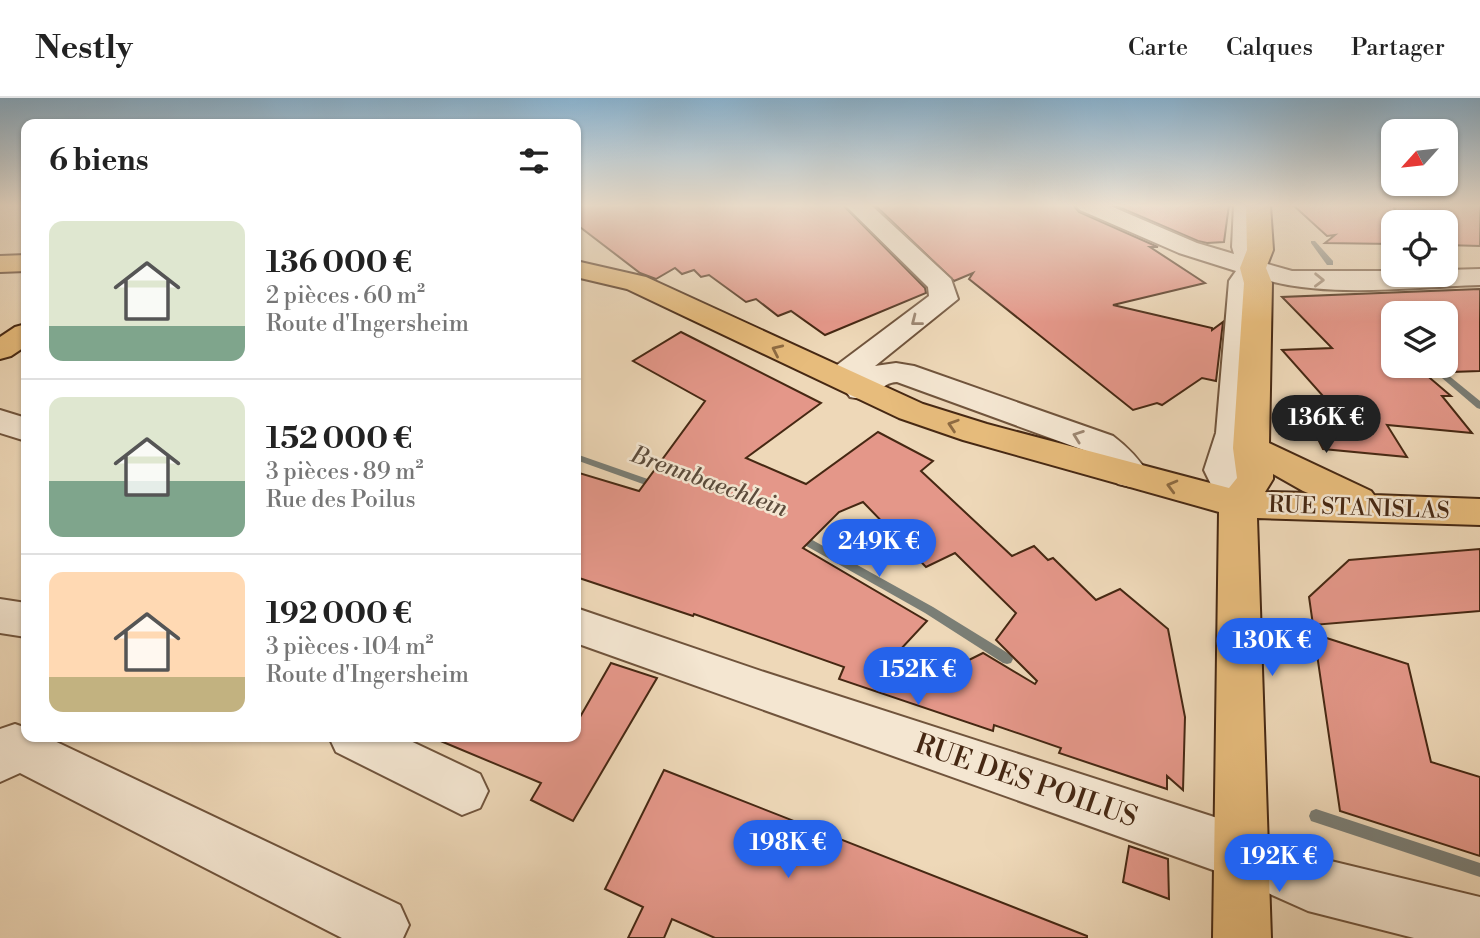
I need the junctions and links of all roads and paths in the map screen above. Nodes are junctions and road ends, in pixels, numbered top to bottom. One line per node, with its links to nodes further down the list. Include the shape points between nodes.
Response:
1 (898, 244): 10 (street, one-way to 10, via 941,285 944,299)
2 (1179, 244): 7 (street)
3 (1245, 244): 7 (street)
4 (1260, 244): 7 (main road)
5 (21, 263): 6 (main road)
6 (0, 264)
7 (1253, 268): 9 (street, one-way to 9, via 1315,281); 13 (main road, via 1258,283); 14 (street, via 1243,281 1233,433 1222,470)
8 (581, 270): 10 (main road, RUE STANISLAS, one-way to 8, via 636,283)
9 (1480, 277)
10 (850, 384): 14 (main road, RUE STANISLAS, one-way to 10, via 975,432)
11 (0, 421): 12 (street)
12 (21, 428)
13 (1251, 447): 14 (main road, via 1255,479); 15 (main road)
14 (1238, 503): 15 (main road, RUE STANISLAS); 23 (main road)
15 (1379, 509): 16 (main road, RUE STANISLAS)
16 (1480, 512)
17 (0, 616): 18 (street)
18 (21, 619)
19 (581, 627): 23 (street, RUE DES POILUS)
20 (363, 742): 22 (street)
21 (0, 759): 25 (street, via 15,746 380,925)
22 (462, 791)
23 (1239, 852): 24 (street, RUE DES POILUS, via 1308,883); 26 (main road)
24 (1480, 926)
25 (371, 938)
26 (1242, 938)

